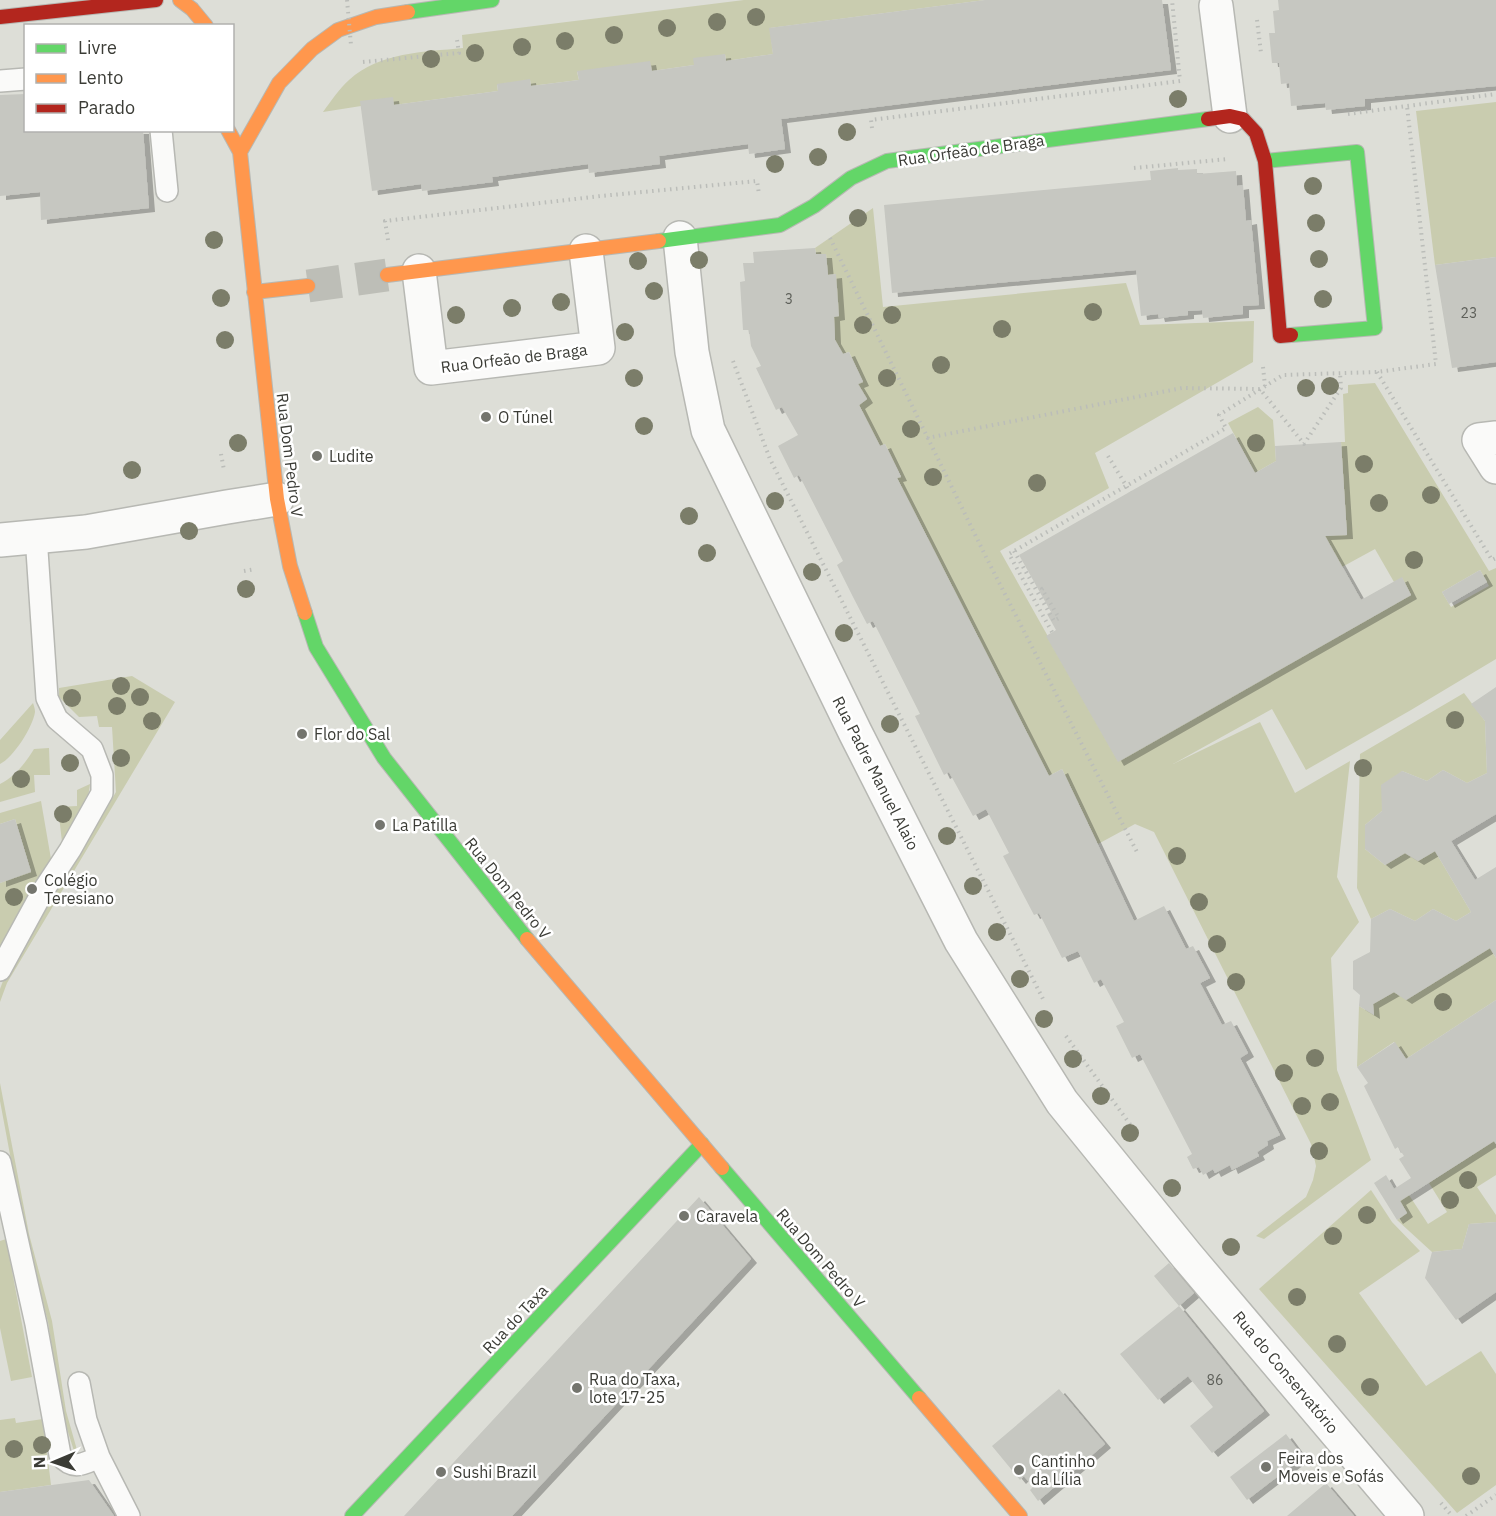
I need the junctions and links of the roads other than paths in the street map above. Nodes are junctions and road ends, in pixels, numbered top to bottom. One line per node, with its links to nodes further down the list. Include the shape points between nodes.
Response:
1 (156, 0): 5 (main road)
2 (180, 0): 6 (main road)
3 (492, 0): 12 (main road, via 376,17 338,30 312,49 279,83)
4 (1216, 6): 9 (street)
5 (0, 17)
6 (204, 24)
7 (24, 79): 8 (lane)
8 (0, 81)
9 (1230, 117): 13 (main road, via 1243,119 1256,133); 15 (main road, Rua Orfeão de Braga, via 887,161 851,178 780,225)
10 (161, 132): 14 (lane)
11 (229, 132): 12 (main road, Rua Dom Pedro V)
12 (240, 152): 20 (main road, Rua Dom Pedro V)
13 (1265, 161): 13 (main road, via 1265,271 1280,336 1375,328 1357,152)
14 (167, 191)
15 (680, 238): 16 (main road, Rua Orfeão de Braga); 29 (street, Rua Padre Manuel Alaio, via 692,352 708,430 855,732 961,941 1062,1102)
16 (586, 251): 17 (main road, Rua Orfeão de Braga); 17 (street, Rua Orfeão de Braga, via 598,348 431,368)
17 (419, 272): 18 (main road, Rua Orfeão de Braga)
18 (387, 275)
19 (308, 286): 20 (main road)
20 (254, 292): 23 (main road, Rua Dom Pedro V)
21 (1496, 438): 22 (street, via 1479,440)
22 (1496, 467)
23 (277, 500): 24 (street, via 86,532); 27 (main road, Rua Dom Pedro V, via 290,566 316,647 384,758 541,956)
24 (36, 536): 25 (street); 26 (lane, via 47,698 57,719 92,749 102,775 102,793)
25 (0, 540)
26 (0, 970)
27 (702, 1144): 33 (main road, Rua do Taxa); 34 (main road, Rua Dom Pedro V)
28 (0, 1162): 31 (lane, via 60,1455 74,1465)
29 (1187, 1256): 35 (street, Rua do Conservatório)
30 (79, 1383): 31 (lane)
31 (99, 1457): 32 (lane)
32 (129, 1516)
33 (352, 1516)
34 (1020, 1516)
35 (1407, 1516)

